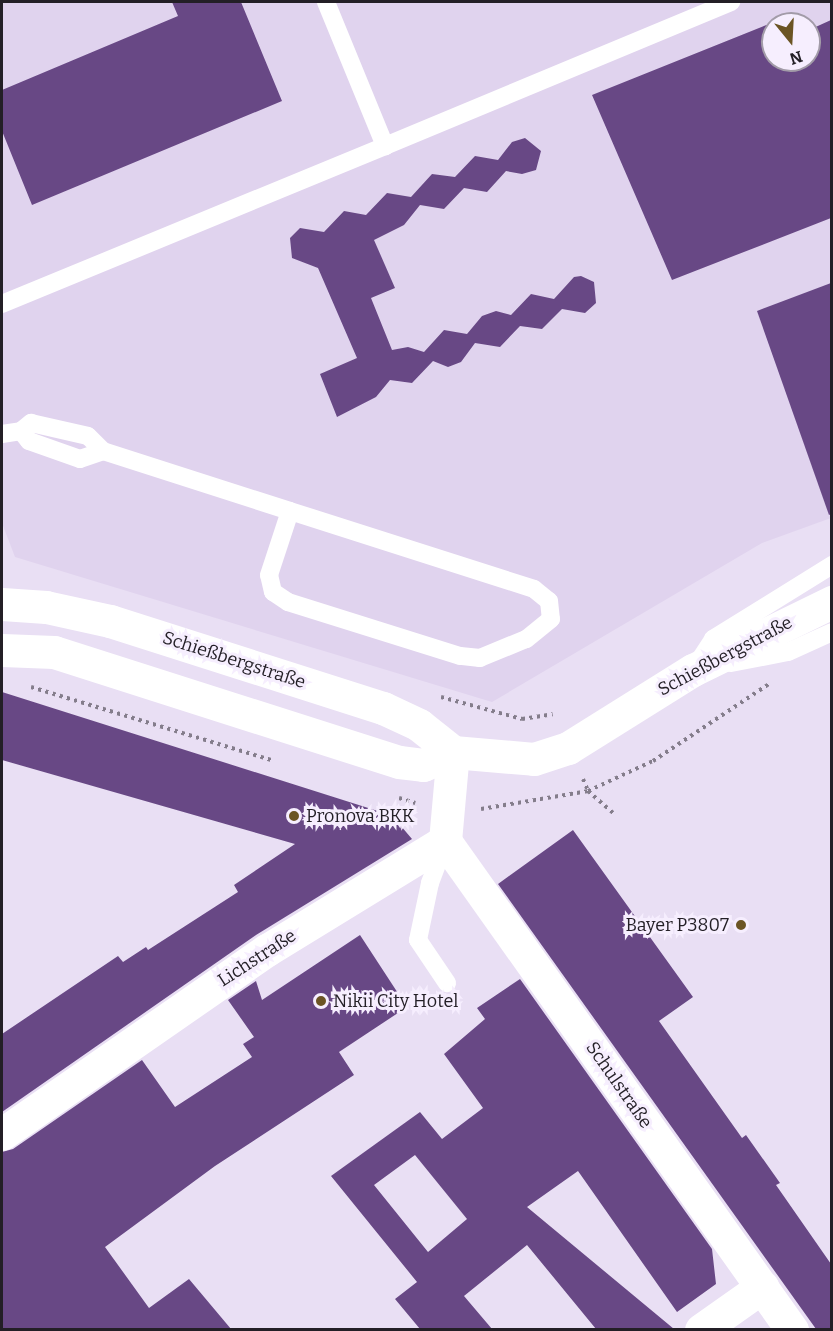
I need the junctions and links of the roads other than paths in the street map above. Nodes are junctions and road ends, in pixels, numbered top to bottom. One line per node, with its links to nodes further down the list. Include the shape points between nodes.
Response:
1 (326, 2): 3 (lane)
2 (731, 2): 3 (lane)
3 (385, 146): 4 (lane)
4 (2, 304)
5 (2, 434): 6 (lane, via 21,431 29,441 80,459 103,451)
6 (290, 511): 6 (lane, via 534,589 549,601 550,619 526,639 480,658 460,656 288,602 273,592 269,575)
7 (831, 565): 12 (lane, via 713,639)
8 (831, 602): 12 (main road, Schießbergstraße, via 773,627)
9 (2, 604): 13 (main road, Schießbergstraße, via 46,607 110,621 383,708 419,725)
10 (831, 632): 12 (lane, via 788,652)
11 (2, 650): 13 (main road, Schießbergstraße, via 54,652 399,762 423,765)
12 (693, 670): 13 (main road, Schießbergstraße, via 568,748 534,759)
13 (453, 752): 14 (main road)
14 (447, 826): 15 (lane, via 418,940); 16 (main road, Lichstraße); 17 (main road, Schulstraße)
15 (447, 983)
16 (2, 1134)
17 (762, 1287): 18 (main road); 19 (main road, Schulstraße)
18 (701, 1329)
19 (792, 1329)

